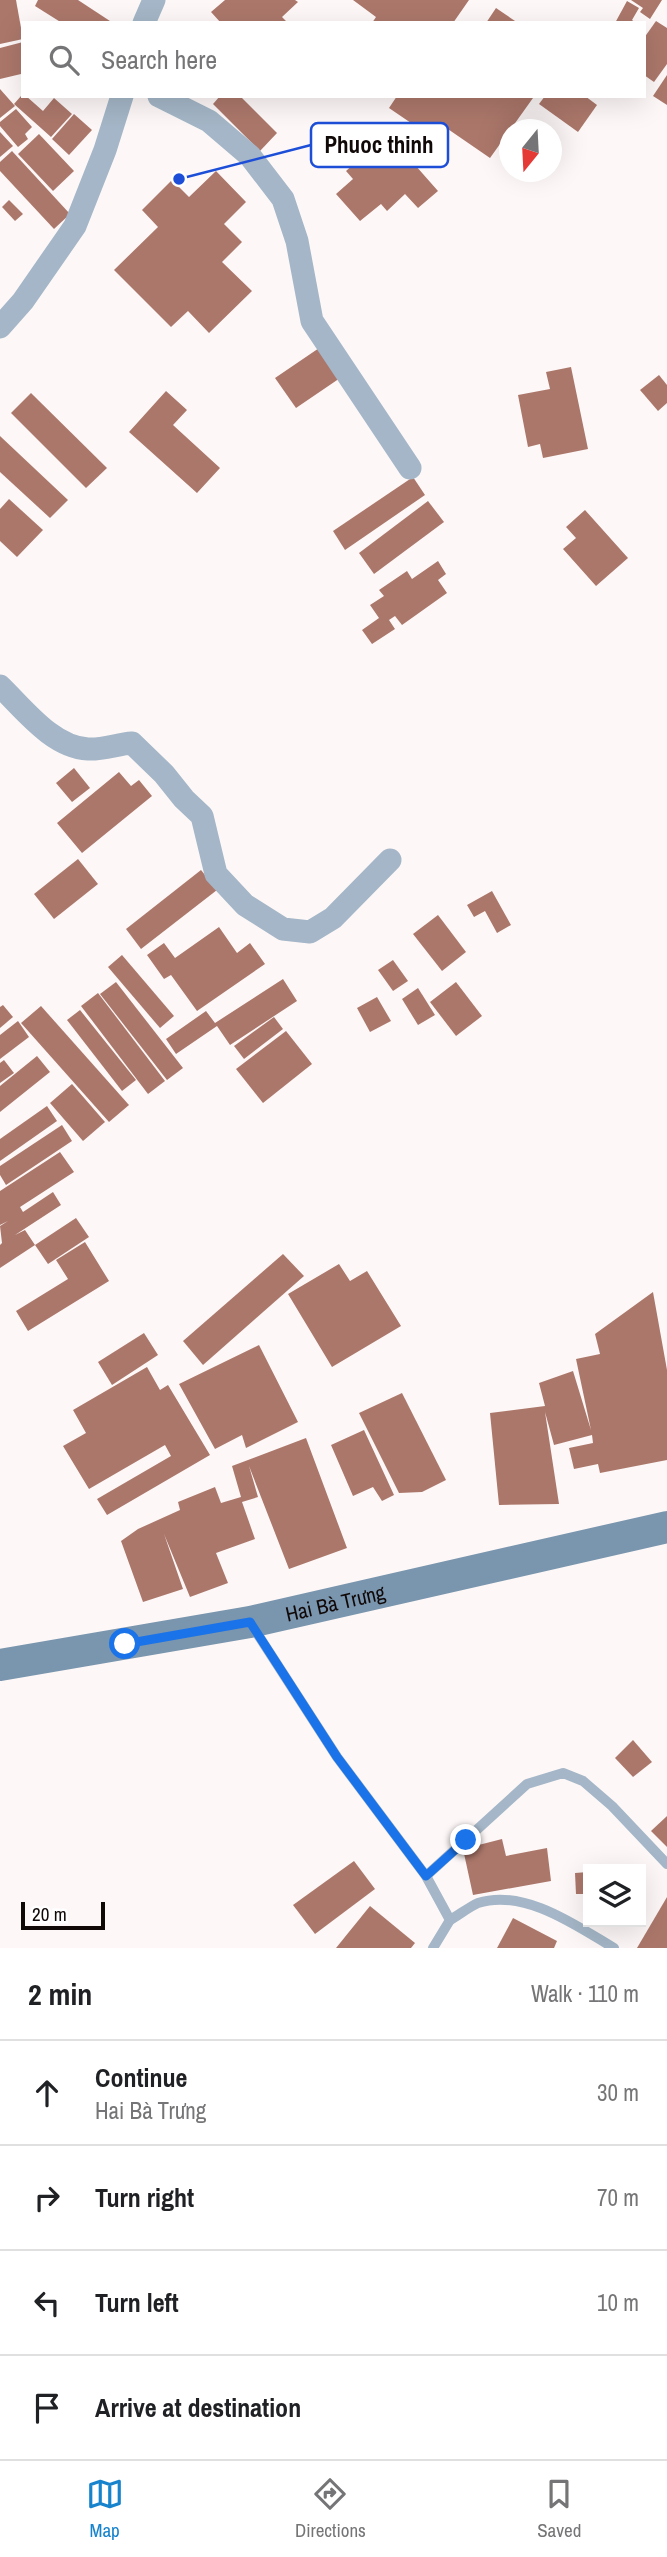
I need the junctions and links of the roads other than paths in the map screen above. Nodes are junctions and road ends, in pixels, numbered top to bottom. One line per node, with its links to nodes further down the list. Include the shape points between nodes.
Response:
1 (154, 0): 2 (street)
2 (145, 21)
3 (121, 98): 5 (street, via 75,226)
4 (163, 98): 6 (street, via 209,121 250,156 283,199 297,242 312,321)
5 (0, 327)
6 (410, 468)
7 (0, 686): 8 (street, via 66,744 89,749 132,743 202,816 216,874 245,905 283,929 310,932 333,918)
8 (390, 860)
9 (667, 1527): 10 (main road, Hai Bà Trưng)
10 (250, 1622): 11 (main road, Hai Bà Trưng); 13 (lane, via 337,1757)
11 (0, 1665)
12 (667, 1864): 13 (lane, via 603,1797 563,1773 527,1784)
13 (426, 1876): 14 (lane)
14 (450, 1920): 15 (lane); 16 (lane, via 479,1903 509,1900 555,1913)
15 (433, 1948)
16 (614, 1948)

